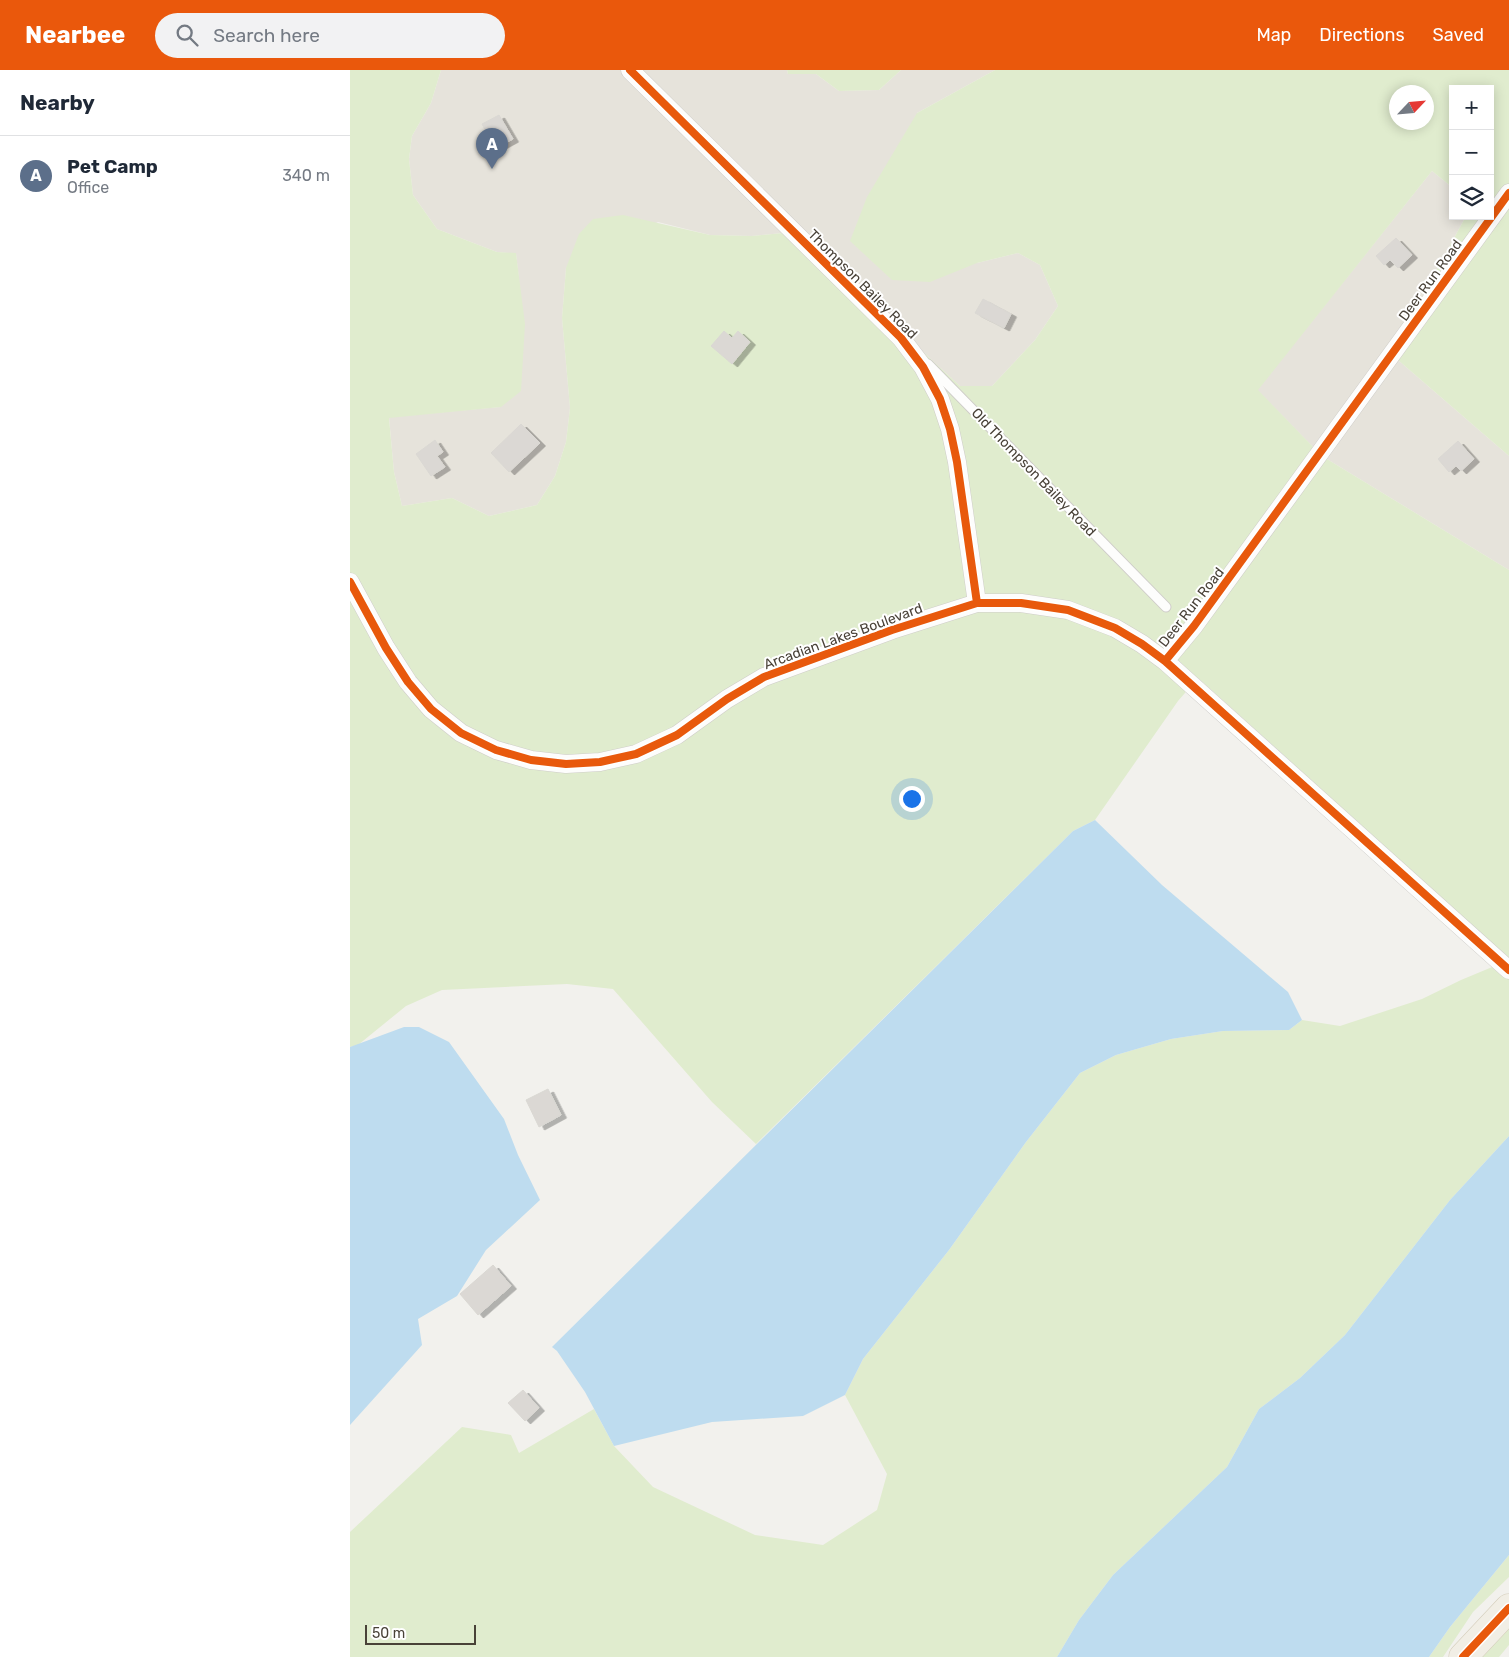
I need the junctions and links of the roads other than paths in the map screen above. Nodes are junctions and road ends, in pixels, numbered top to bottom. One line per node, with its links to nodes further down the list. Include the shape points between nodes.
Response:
1 (630, 70): 3 (street, Thompson Bailey Road)
2 (1509, 193): 7 (street, Deer Run Road, via 1194,626)
3 (901, 338): 5 (street, Thompson Bailey Road, via 923,367 940,399 950,429); 6 (lane, Old Thompson Bailey Road)
4 (350, 582): 5 (street, Arcadian Lakes Boulevard, via 386,648 431,709 461,733 496,750 531,760 566,764 600,762 636,754 677,735 764,677)
5 (977, 603): 7 (street, Arcadian Lakes Boulevard, via 1021,603 1068,610 1115,628)
6 (1166, 607)
7 (1165, 661): 8 (street, Deer Run Road)
8 (1509, 970)
9 (1504, 1612): 10 (main road)
10 (1463, 1657)

